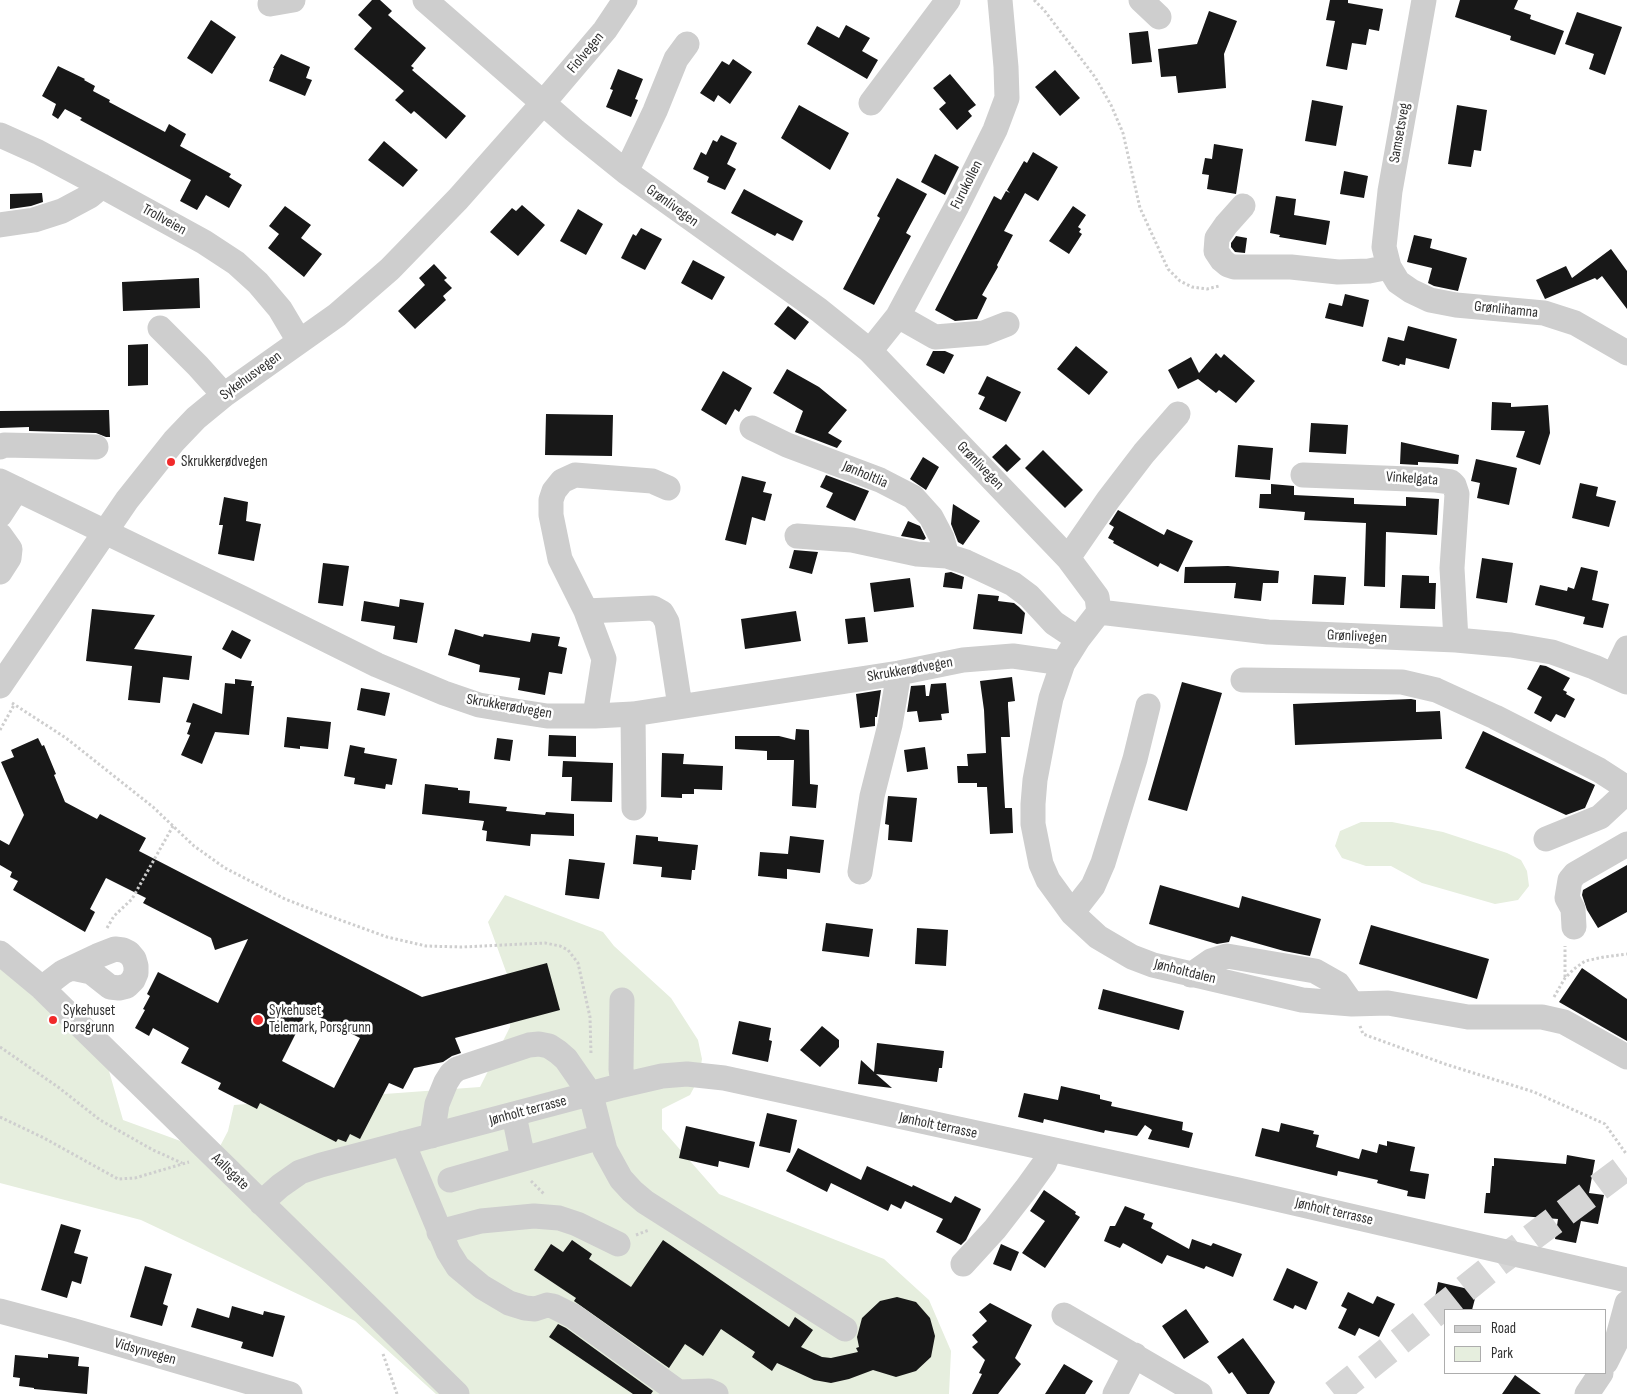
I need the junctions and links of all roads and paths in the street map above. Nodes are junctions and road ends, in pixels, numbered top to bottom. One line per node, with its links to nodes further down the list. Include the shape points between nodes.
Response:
1 (425, 0): 10 (street, Grønlivegen)
2 (625, 0): 10 (street, Fiolvegen, via 605,30)
3 (948, 0): 11 (street)
4 (1000, 0): 19 (street, Furukollen, via 1007,98 995,130)
5 (1034, 0): 18 (path, via 1096,77 1111,105 1123,133 1140,208 1168,269 1192,287 1207,289)
6 (1141, 0): 8 (street)
7 (1424, 0): 17 (street, Samsetsveg, via 1390,192 1384,247)
8 (1159, 18)
9 (688, 44): 13 (street, via 676,59)
10 (543, 103): 13 (street, Grønlivegen); 22 (street, Sykehusvegen, via 458,199 390,269 337,315)
11 (871, 103)
12 (0, 135): 14 (street, Trollveien)
13 (626, 172): 23 (street, Grønlivegen, via 819,310)
14 (102, 186): 16 (street, via 62,211 34,220); 22 (street, Trollveien, via 236,263 280,309)
15 (1244, 206): 17 (street, via 1217,238 1216,251 1228,265 1291,266 1338,272)
16 (0, 224)
17 (1389, 267): 24 (street, Grønlihamna, via 1398,282 1430,300 1544,313 1575,323)
18 (1220, 285)
19 (898, 316): 20 (street, via 934,337 984,333); 23 (street, Furukollen)
20 (1007, 324)
21 (160, 328): 25 (street)
22 (300, 341): 25 (street, Sykehusvegen)
23 (870, 351): 38 (street, Grønlivegen)
24 (1627, 353)
25 (224, 394): 34 (street, Sykehusvegen, via 174,441)
26 (1178, 414): 38 (street, via 1108,500)
27 (752, 428): 37 (street, Jønholtlia, via 787,445 880,480 914,498 931,517)
28 (0, 447): 29 (street)
29 (96, 447)
30 (1303, 475): 43 (street, Vinkelgata, via 1436,480 1454,485 1457,494 1452,568)
31 (8, 485): 33 (street); 34 (street, Skrukkerødvegen)
32 (668, 488): 40 (street, via 652,481 575,475 562,481 554,491 551,516 560,559)
33 (0, 515)
34 (106, 532): 49 (street, Sykehusvegen); 53 (street, Skrukkerødvegen, via 368,661 444,693 479,705 515,711 548,716)
35 (0, 535): 39 (street, via 10,549 9,558)
36 (797, 536): 37 (street, via 852,540 917,554)
37 (947, 556): 42 (street, via 1013,584 1054,623)
38 (1068, 558): 41 (street, Grønlivegen, via 1097,597)
39 (0, 572)
40 (586, 611): 50 (street, via 653,608 662,613 667,622); 53 (street, via 604,659)
41 (1099, 612): 42 (street, Jønholtdalen); 43 (street, Grønlivegen, via 1268,632)
42 (1078, 639): 45 (street, Jønholtdalen)
43 (1456, 640): 47 (street, Grønlivegen, via 1552,652)
44 (1627, 648): 47 (street)
45 (1063, 663): 46 (street, Skrukkerødvegen, via 993,656); 62 (street, Jønholtdalen, via 1051,698 1032,804 1041,864 1048,880)
46 (899, 673): 50 (street, Skrukkerødvegen); 61 (street, via 872,796)
47 (1620, 678)
48 (1243, 680): 55 (street, via 1402,682 1436,690 1599,770)
49 (7, 697): 54 (path); 58 (path, via 66,738 154,807)
50 (680, 706): 52 (street, Skrukkerødvegen)
51 (1148, 706): 62 (street, via 1103,863 1093,886)
52 (633, 714): 53 (street, Skrukkerødvegen); 57 (street)
53 (595, 716)
54 (0, 729)
55 (1627, 788)
56 (1627, 792): 59 (street, via 1600,817)
57 (634, 808)
58 (173, 826): 66 (path, via 132,899 114,916 100,942); 76 (path, via 225,868 259,886 321,914 387,937 426,946 545,944 568,950 578,963 590,1017 591,1059)
59 (1546, 839)
60 (1627, 844): 63 (street, via 1570,880 1567,898 1573,910)
61 (860, 872)
62 (1072, 913): 71 (street, Jønholtdalen, via 1098,937 1153,965 1302,1000)
63 (1574, 927): 68 (path, via 1565,943)
64 (0, 953): 69 (street, Aallsgate)
65 (1627, 954): 68 (path, via 1585,961)
66 (97, 956): 67 (street); 67 (street, via 115,949 129,953 136,966 133,980 127,986 110,988 91,972)
67 (72, 968): 69 (street)
68 (1565, 978): 72 (path)
69 (42, 988): 84 (street, Aallsgate)
70 (622, 1000): 75 (street)
71 (1352, 1004): 72 (street, Jønholtdalen, via 1388,1003 1468,1017); 83 (path, via 1363,1034 1534,1092 1605,1124)
72 (1542, 1017): 74 (street, Jønholtdalen, via 1564,1022)
73 (0, 1047): 86 (path, via 100,1120)
74 (1627, 1057)
75 (623, 1085): 76 (street, Jønholt terrasse); 82 (street, Jønholt terrasse, via 662,1076 705,1075)
76 (587, 1088): 77 (street, Jønholt terrasse); 79 (street, via 558,1052 549,1046 528,1045 451,1074 437,1104); 80 (street, via 596,1107)
77 (514, 1115): 79 (street, Jønholt terrasse); 85 (street)
78 (0, 1117): 86 (path, via 118,1179 135,1178)
79 (432, 1136): 81 (street, Jønholt terrasse)
80 (601, 1137): 85 (street); 89 (street, via 621,1179 645,1202)
81 (403, 1143): 88 (street, Jønholt terrasse, via 300,1172); 90 (street)
82 (1050, 1150): 92 (street, via 1026,1190); 93 (street, Jønholt terrasse)
83 (1627, 1155)
84 (214, 1158): 86 (path); 88 (street, Aallsgate)
85 (523, 1159): 87 (street)
86 (182, 1163)
87 (450, 1180)
88 (261, 1203): 103 (street, Aallsgate)
89 (672, 1219): 91 (path); 97 (street)
90 (439, 1232): 91 (street, via 481,1221 534,1216 559,1218); 101 (street, via 458,1267 482,1287 509,1303 535,1309 554,1306 573,1316)
91 (618, 1244)
92 (963, 1264)
93 (1627, 1280)
94 (1627, 1303): 99 (street, via 1617,1340)
95 (0, 1311): 102 (street, Vidsynvegen)
96 (1064, 1315): 98 (street)
97 (845, 1329)
98 (1135, 1355): 105 (street); 106 (street)
99 (1607, 1360)
100 (1600, 1374): 107 (street)
101 (681, 1393): 104 (street)
102 (290, 1394)
103 (457, 1394)
104 (716, 1394)
105 (1115, 1394)
106 (1200, 1394)
107 (1587, 1394)

